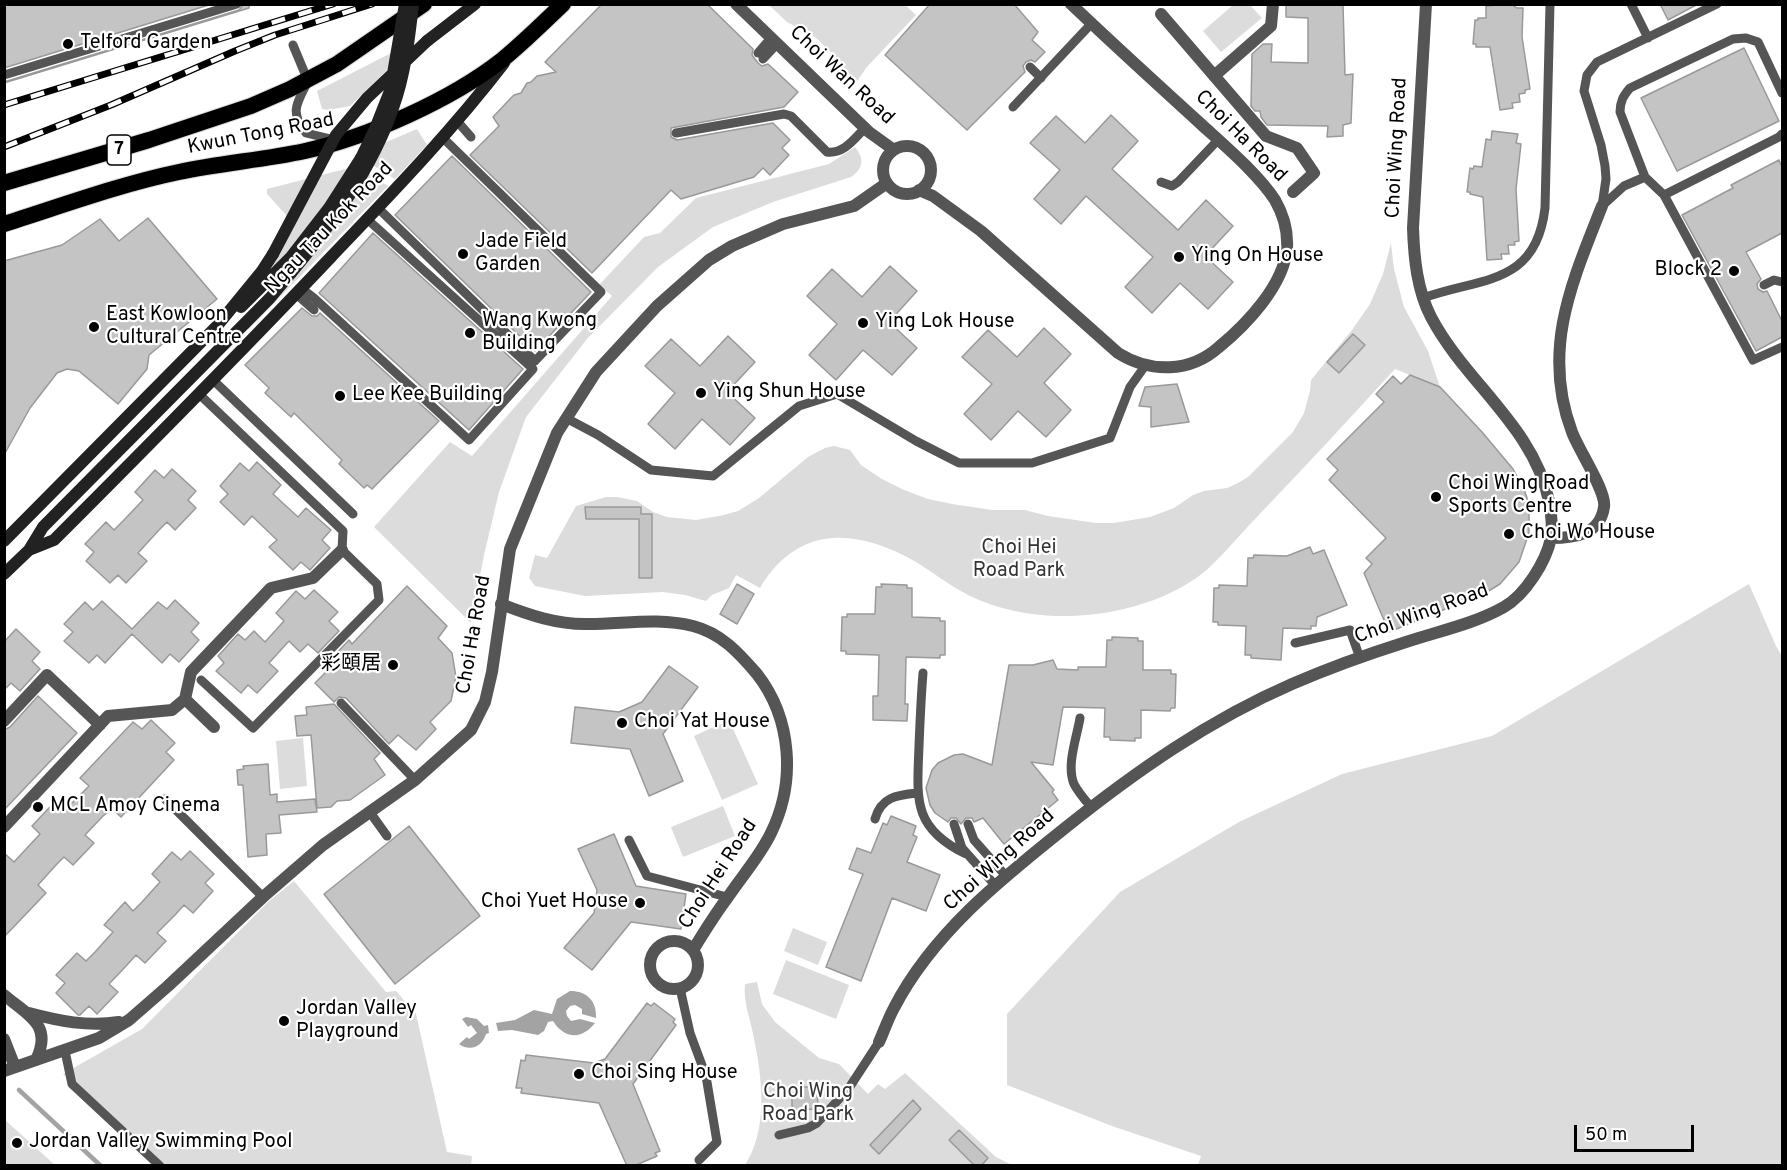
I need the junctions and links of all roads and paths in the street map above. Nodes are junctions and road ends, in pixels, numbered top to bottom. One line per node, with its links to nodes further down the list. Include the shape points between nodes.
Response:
1 (237, 4): 22 (lane)
2 (405, 4): 53 (main road, bridge, via 390,91 361,158 291,257)
3 (413, 4): 62 (main road, Ngau Tau Kok Road, bridge, via 408,46 388,122 346,200 270,298 44,527)
4 (424, 4): 25 (highway, Kwun Tong Road / 7)
5 (475, 4): 53 (main road, Ngau Tau Kok Road, bridge, via 367,98 336,135 273,254)
6 (563, 4): 19 (highway, Kwun Tong Road / 7)
7 (736, 4): 17 (street, Choi Wan Road)
8 (1071, 4): 15 (street, Choi Ha Road)
9 (1273, 4): 23 (street, via 1271,26)
10 (1426, 4): 51 (street, Choi Wing Road, via 1413,228 1415,264)
11 (1550, 4): 51 (lane, via 1543,227 1524,261 1508,272)
12 (1631, 4): 16 (lane)
13 (1717, 4): 16 (lane)
14 (1161, 14): 23 (street)
15 (1091, 24): 24 (lane); 34 (street, Choi Ha Road)
16 (1648, 38): 44 (lane, via 1598,63 1587,75 1584,91 1601,145 1606,179)
17 (774, 41): 20 (lane); 29 (street, Choi Wan Road)
18 (293, 45): 25 (lane)
19 (518, 46): 28 (main road, Ngau Tau Kok Road); 35 (highway, Kwun Tong Road / 7, via 448,94 381,127)
20 (760, 56)
21 (1030, 67): 24 (lane)
22 (4, 75)
23 (1214, 76): 42 (street, via 1266,136 1298,148 1314,173)
24 (1041, 78): 27 (lane)
25 (308, 81): 35 (lane, via 295,111 300,125 306,133); 39 (highway, Kwun Tong Road / 7, via 251,106)
26 (1782, 93): 37 (lane, via 1758,42 1746,38 1733,39 1630,88 1620,103 1620,112)
27 (1013, 107)
28 (457, 122): 32 (main road, Ngau Tau Kok Road); 33 (lane)
29 (865, 128): 30 (lane, via 835,153 827,152 791,116 784,114); 36 (street, Choi Wan Road)
30 (676, 133)
31 (1782, 134): 43 (lane)
32 (442, 137): 45 (main road, Ngau Tau Kok Road); 45 (lane, via 601,292 535,361)
33 (471, 137)
34 (1218, 140): 38 (lane, via 1178,182 1172,186); 55 (street, Choi Ha Road, via 1269,191 1281,211 1287,246 1282,270 1263,302 1214,352 1172,368)
35 (342, 141): 47 (highway, Kwun Tong Road / 7, via 297,153 181,171)
36 (894, 150): 40 (street, via 884,165); 41 (street, via 915,147 930,161 931,174)
37 (1645, 177): 43 (lane); 44 (lane, via 1624,186)
38 (1161, 182)
39 (4, 183)
40 (887, 183): 41 (street, Choi Ha Road, via 899,192); 58 (street, Choi Ha Road, via 854,206 783,224 710,260 657,306 596,372)
41 (919, 190): 55 (street, Choi Ha Road, via 981,231 1118,353)
42 (1293, 192)
43 (1664, 195): 54 (lane, via 1753,360)
44 (1602, 206): 60 (street, via 1567,299 1558,357 1572,433 1603,494 1605,506 1594,529 1570,538)
45 (378, 208): 46 (main road, Ngau Tau Kok Road)
46 (368, 219): 50 (main road, Ngau Tau Kok Road); 50 (lane, via 533,369 469,440 314,298)
47 (4, 224)
48 (1782, 282): 49 (lane, via 1774,280)
49 (1764, 285)
50 (299, 291): 52 (lane); 56 (main road, Ngau Tau Kok Road)
51 (1423, 298): 60 (street, Choi Wing Road, via 1447,343 1532,456 1547,491)
52 (314, 310)
53 (217, 326): 61 (main road, Ngau Tau Kok Road)
54 (1782, 347)
55 (1145, 366): 58 (lane, via 1130,387 1110,438 1032,463 959,463 837,394 799,406 713,476 651,470)
56 (212, 380): 57 (main road, Ngau Tau Kok Road); 59 (lane)
57 (199, 394): 62 (main road, Ngau Tau Kok Road, via 54,540); 63 (lane, via 343,531)
58 (567, 418): 65 (street, Choi Ha Road, via 557,433 510,549)
59 (353, 514)
60 (1551, 538): 67 (street, Choi Wing Road, via 1524,591 1507,605 1479,620)
61 (4, 541)
62 (29, 550): 64 (main road, Ngau Tau Kok Road)
63 (342, 550): 69 (lane, via 377,584 379,600 253,728); 70 (street, via 313,578 271,588 191,672)
64 (4, 574)
65 (501, 604): 76 (street, Choi Ha Road, via 485,702 471,730); 91 (street, Choi Hei Road, via 564,623 653,620 694,626 732,646 763,682 784,731 787,784 771,835)
66 (1295, 643): 67 (lane, via 1350,630)
67 (1360, 658): 79 (street, Choi Wing Road, via 1246,707 1177,746)
68 (923, 673): 77 (lane)
69 (201, 680)
70 (185, 699): 74 (street, via 172,710 108,716); 75 (street)
71 (341, 703): 76 (lane)
72 (1080, 718): 79 (lane, via 1072,777)
73 (4, 721): 74 (street, via 47,675)
74 (100, 725): 84 (street)
75 (214, 727)
76 (415, 780): 80 (street, Choi Ha Road)
77 (917, 793): 81 (lane, via 888,799); 87 (lane, via 931,829)
78 (165, 799): 90 (lane)
79 (1091, 807): 88 (street, Choi Wing Road)
80 (369, 811): 85 (lane); 90 (street, Choi Ha Road)
81 (875, 819)
82 (954, 824): 87 (lane)
83 (968, 824): 88 (lane, via 977,845)
84 (4, 826)
85 (387, 836)
86 (629, 840): 91 (lane, via 647,876)
87 (966, 854): 89 (lane)
88 (1006, 876): 89 (street, Choi Wing Road)
89 (995, 885): 98 (street, Choi Wing Road, via 935,947 894,1008)
90 (263, 897): 96 (street, Choi Ha Road)
91 (727, 897): 92 (street, Choi Hei Road)
92 (693, 950): 93 (street, Choi Hei Road, via 697,972); 93 (street, Choi Hei Road, via 672,941 653,954 651,969 658,983)
93 (680, 988): 103 (lane, via 690,1033 706,1076 717,1142)
94 (4, 995): 95 (street)
95 (29, 1013): 96 (street, via 72,1023 102,1025); 100 (street, via 44,1038)
96 (129, 1020): 99 (street, Choi Ha Road, via 99,1038)
97 (4, 1039): 101 (street)
98 (879, 1042): 102 (lane, via 849,1088 817,1123)
99 (65, 1051): 100 (street, Choi Ha Road); 104 (lane, via 72,1084)
100 (36, 1060): 101 (street, Choi Ha Road)
101 (10, 1069)
102 (780, 1135)
103 (699, 1160)
104 (160, 1166)

